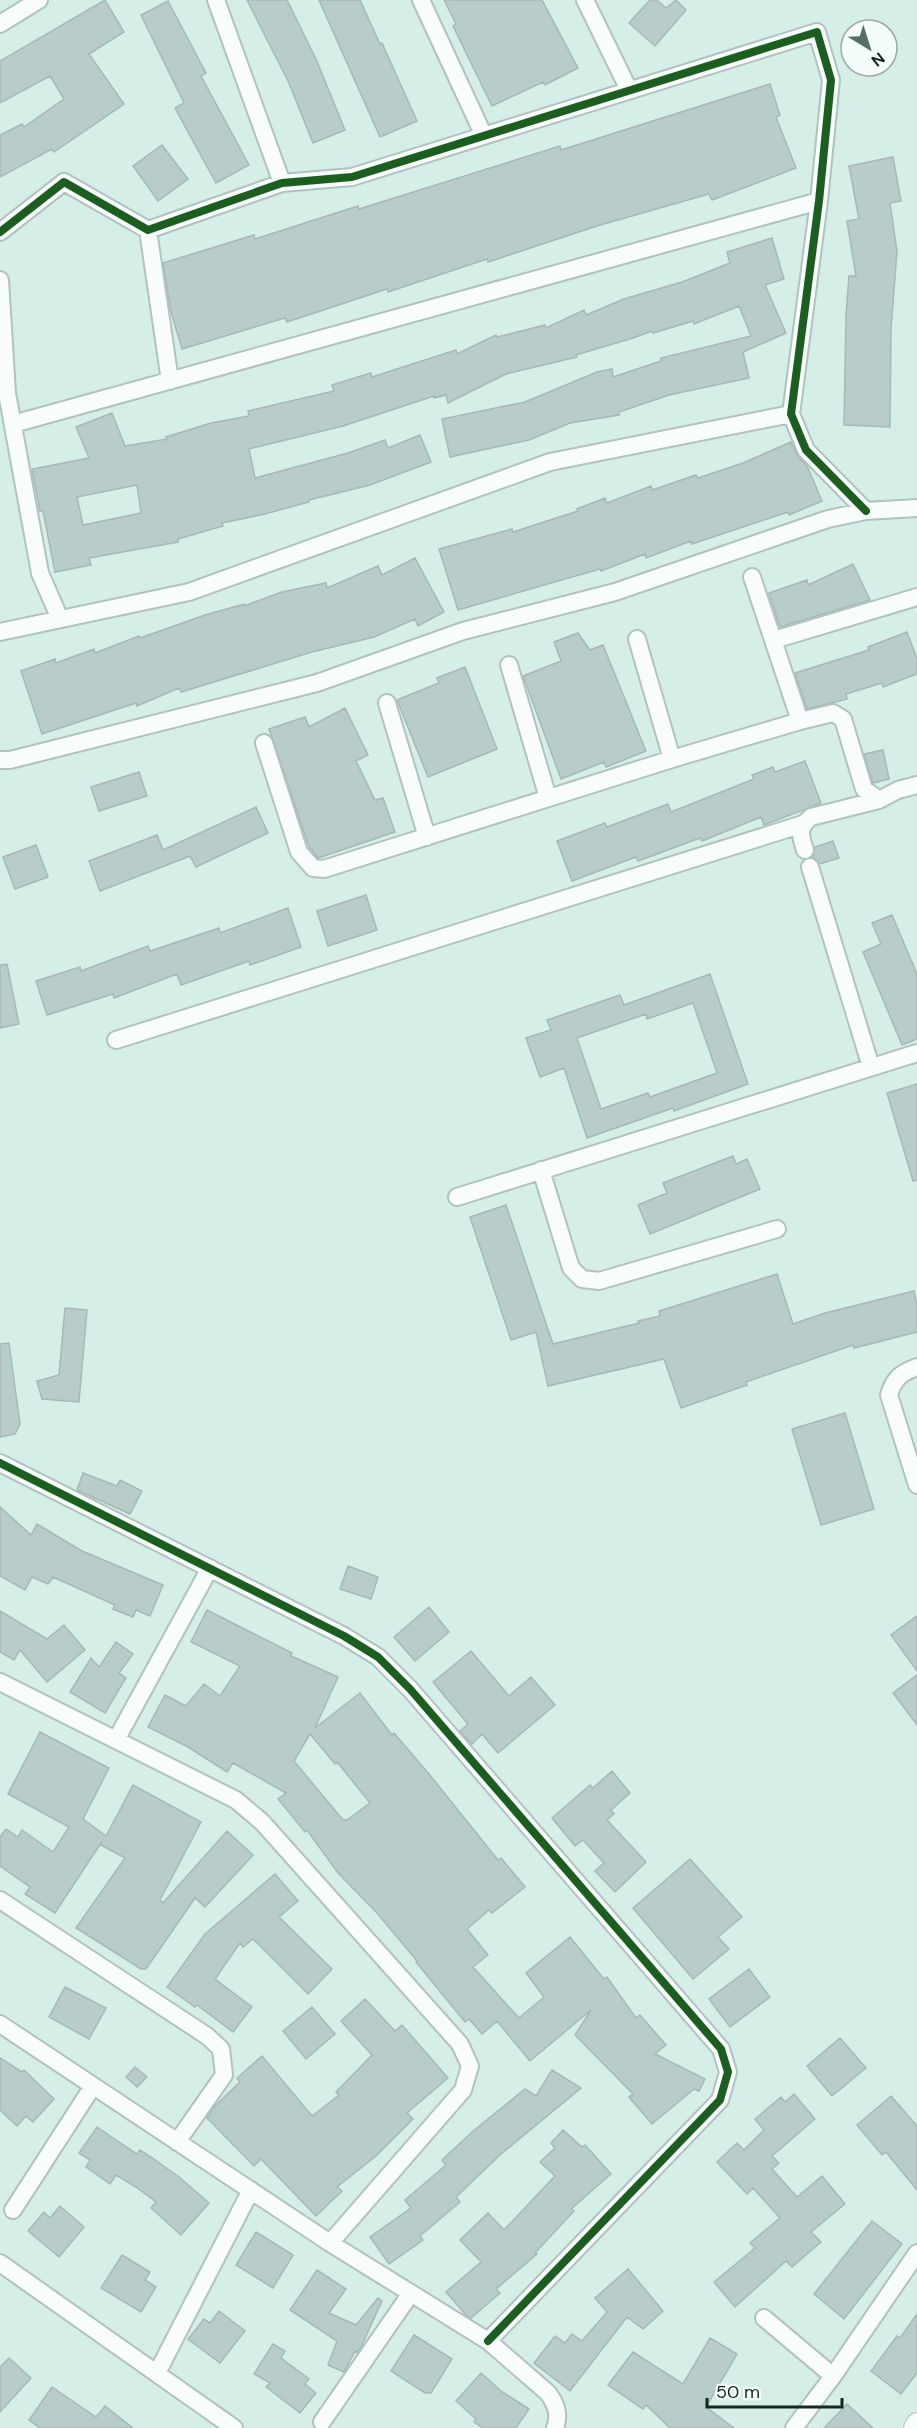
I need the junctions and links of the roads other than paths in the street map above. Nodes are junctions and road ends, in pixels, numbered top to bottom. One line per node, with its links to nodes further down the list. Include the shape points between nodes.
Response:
1 (39, 0): 5 (street)
2 (216, 0): 8 (street)
3 (421, 0): 7 (street)
4 (585, 0): 6 (street)
5 (0, 24)
6 (629, 90): 7 (street); 9 (street, via 817,32 831,80)
7 (484, 136): 8 (street, via 352,177)
8 (282, 183): 10 (street)
9 (819, 201): 13 (street); 14 (street)
10 (148, 230): 11 (street, via 64,182); 13 (street)
11 (0, 232)
12 (0, 280): 15 (street)
13 (170, 381): 15 (street)
14 (791, 414): 17 (street, via 806,450); 20 (street, via 550,462 189,592)
15 (12, 424): 20 (street, via 40,573)
16 (917, 508): 17 (street)
17 (866, 512): 29 (street, via 828,519 615,592 463,631 317,683)
18 (752, 577): 23 (street)
19 (917, 597): 23 (street)
20 (60, 619): 21 (street)
21 (0, 632)
22 (637, 639): 28 (street)
23 (774, 640): 26 (street)
24 (509, 665): 31 (street)
25 (387, 703): 34 (street)
26 (800, 721): 28 (street); 32 (street, via 833,713 843,719 864,789)
27 (264, 743): 34 (street, via 299,852 312,868 324,868)
28 (672, 759): 31 (street)
29 (0, 760)
30 (917, 785): 32 (street, via 898,789)
31 (548, 798): 34 (street)
32 (879, 800): 33 (street, via 811,817)
33 (802, 824): 35 (street, via 800,834); 37 (street)
34 (427, 837)
35 (805, 850)
36 (810, 867): 39 (street)
37 (116, 1040)
38 (917, 1053): 39 (street)
39 (871, 1067): 40 (street)
40 (541, 1170): 41 (street); 42 (street, via 572,1268 582,1279 599,1281)
41 (457, 1197)
42 (777, 1228)
43 (917, 1368): 45 (street, via 900,1374 889,1395)
44 (0, 1463): 46 (street)
45 (917, 1485)
46 (210, 1568): 48 (street); 60 (street, via 378,1657 410,1689 721,2049 728,2072 720,2100)
47 (0, 1682): 48 (street)
48 (116, 1740): 55 (street, via 236,1800 262,1822 460,2044 470,2066 463,2090)
49 (0, 1900): 52 (street, via 221,2049 224,2075)
50 (0, 2024): 51 (street)
51 (93, 2086): 52 (street); 54 (street)
52 (177, 2142): 53 (street)
53 (251, 2190): 55 (street); 61 (street)
54 (13, 2210)
55 (330, 2243): 58 (street)
56 (917, 2253): 62 (street)
57 (0, 2263): 61 (street)
58 (411, 2293): 60 (street); 63 (street)
59 (764, 2318): 62 (street)
60 (488, 2341): 66 (street, via 548,2393 558,2413)
61 (157, 2373): 65 (street)
62 (832, 2376): 67 (street)
63 (322, 2422)
64 (917, 2423): 68 (street)
65 (234, 2428)
66 (555, 2428)
67 (794, 2428)
68 (914, 2428)

